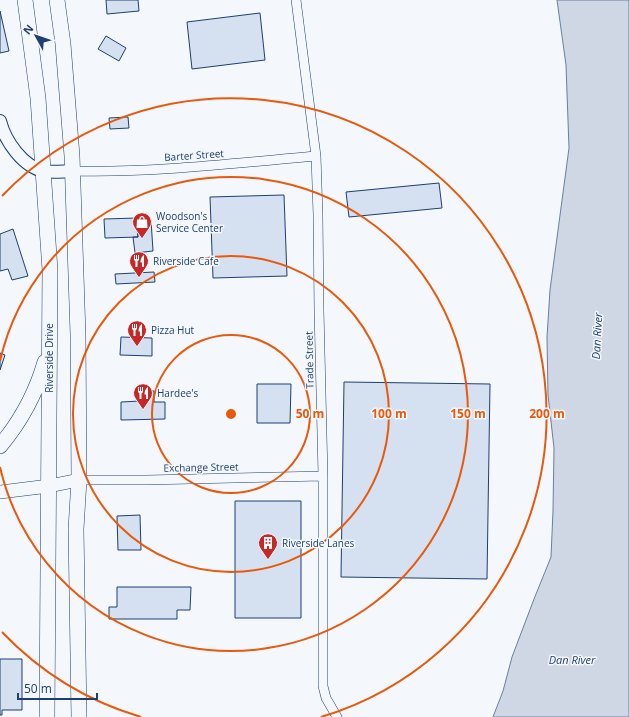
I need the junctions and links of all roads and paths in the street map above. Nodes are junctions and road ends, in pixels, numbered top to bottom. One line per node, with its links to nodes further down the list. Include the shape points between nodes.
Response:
1 (26, 0): 6 (main road, Riverside Drive)
2 (57, 0): 7 (main road)
3 (296, 0): 5 (street, Trade Street)
4 (0, 121): 6 (street, via 7,139 19,155)
5 (316, 156): 7 (street, Barter Street, via 103,172); 10 (street, Trade Street)
6 (44, 171): 7 (street); 8 (main road, Riverside Drive, via 50,270)
7 (73, 171): 11 (main road)
8 (50, 348): 9 (main road, via 34,393); 12 (main road, Riverside Drive)
9 (0, 446)
10 (323, 476): 11 (street, Exchange Street); 16 (street, Trade Street, via 323,686)
11 (79, 480): 12 (main road); 15 (main road, via 76,530)
12 (49, 486): 13 (main road); 14 (main road, Riverside Drive)
13 (0, 492)
14 (47, 717)
15 (79, 717)
16 (336, 717)

